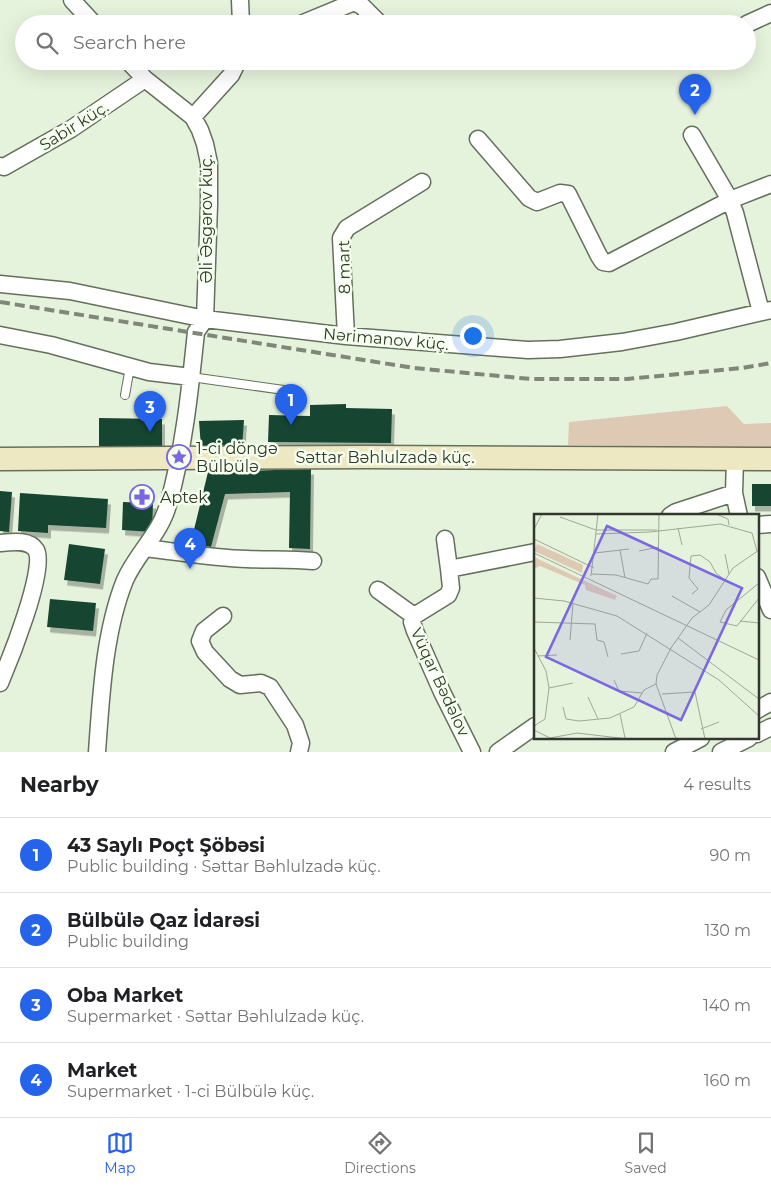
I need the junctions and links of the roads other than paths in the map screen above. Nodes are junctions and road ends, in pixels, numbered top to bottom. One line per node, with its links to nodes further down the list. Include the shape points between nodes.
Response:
1 (72, 0): 4 (street)
2 (240, 0): 5 (street)
3 (771, 13): 8 (street)
4 (86, 15)
5 (241, 15)
6 (323, 15): 7 (street, via 354,2)
7 (371, 15)
8 (756, 20)
9 (136, 70): 11 (street, Əli Əsgərov küç.)
10 (234, 70): 12 (street)
11 (144, 79): 12 (street, Əli Əsgərov küç.); 15 (street, Sabir küç., via 72,129 4,167)
12 (193, 117): 21 (street, Əli Əsgərov küç., via 209,163)
13 (692, 135): 18 (street)
14 (478, 139): 18 (street, via 529,198 537,202 560,193 568,194 603,262 609,263)
15 (0, 166)
16 (422, 182): 23 (street, 8 mart, via 343,232)
17 (771, 184): 18 (street)
18 (730, 200): 20 (street)
19 (0, 284): 21 (street, Nərimanov küç., via 70,291)
20 (766, 311): 23 (street, Nərimanov küç., via 676,332 560,350)
21 (205, 319): 23 (street, Nərimanov küç.); 25 (street, via 196,332)
22 (0, 336): 24 (street, via 51,345)
23 (346, 336)
24 (130, 367): 25 (street); 27 (lane)
25 (191, 377): 26 (lane); 28 (street)
26 (298, 392)
27 (125, 395)
28 (179, 457): 29 (main road, Səttar Bəhlulzadə küç.); 30 (main road, Səttar Bəhlulzadə küç.); 39 (street, via 163,520)
29 (0, 459)
30 (735, 459): 31 (main road, Səttar Bəhlulzadə küç.); 32 (street)
31 (771, 459)
32 (734, 493): 33 (street); 34 (street)
33 (673, 514)
34 (739, 514)
35 (771, 524): 36 (street)
36 (758, 525)
37 (445, 539): 42 (street)
38 (0, 543): 48 (street, via 31,545 39,560 26,615)
39 (146, 548): 41 (street, via 218,557); 57 (street, via 132,566 117,602 109,640)
40 (534, 552): 42 (street)
41 (313, 561)
42 (449, 569): 47 (street, Vüqar Bədəlov, via 451,588 448,595)
43 (758, 580): 45 (street)
44 (378, 590): 47 (street)
45 (765, 604)
46 (223, 616): 58 (street, via 204,631 200,641 205,652 240,685 262,683 270,687 295,725 301,743)
47 (414, 616): 59 (street, Vüqar Bədəlov, via 415,631)
48 (0, 683)
49 (771, 702): 50 (street)
50 (758, 709)
51 (534, 727): 60 (street)
52 (771, 727): 53 (street)
53 (758, 734)
54 (698, 740): 56 (street)
55 (745, 740): 61 (street)
56 (679, 751)
57 (97, 752)
58 (299, 752)
59 (472, 752)
60 (498, 752)
61 (722, 752)

